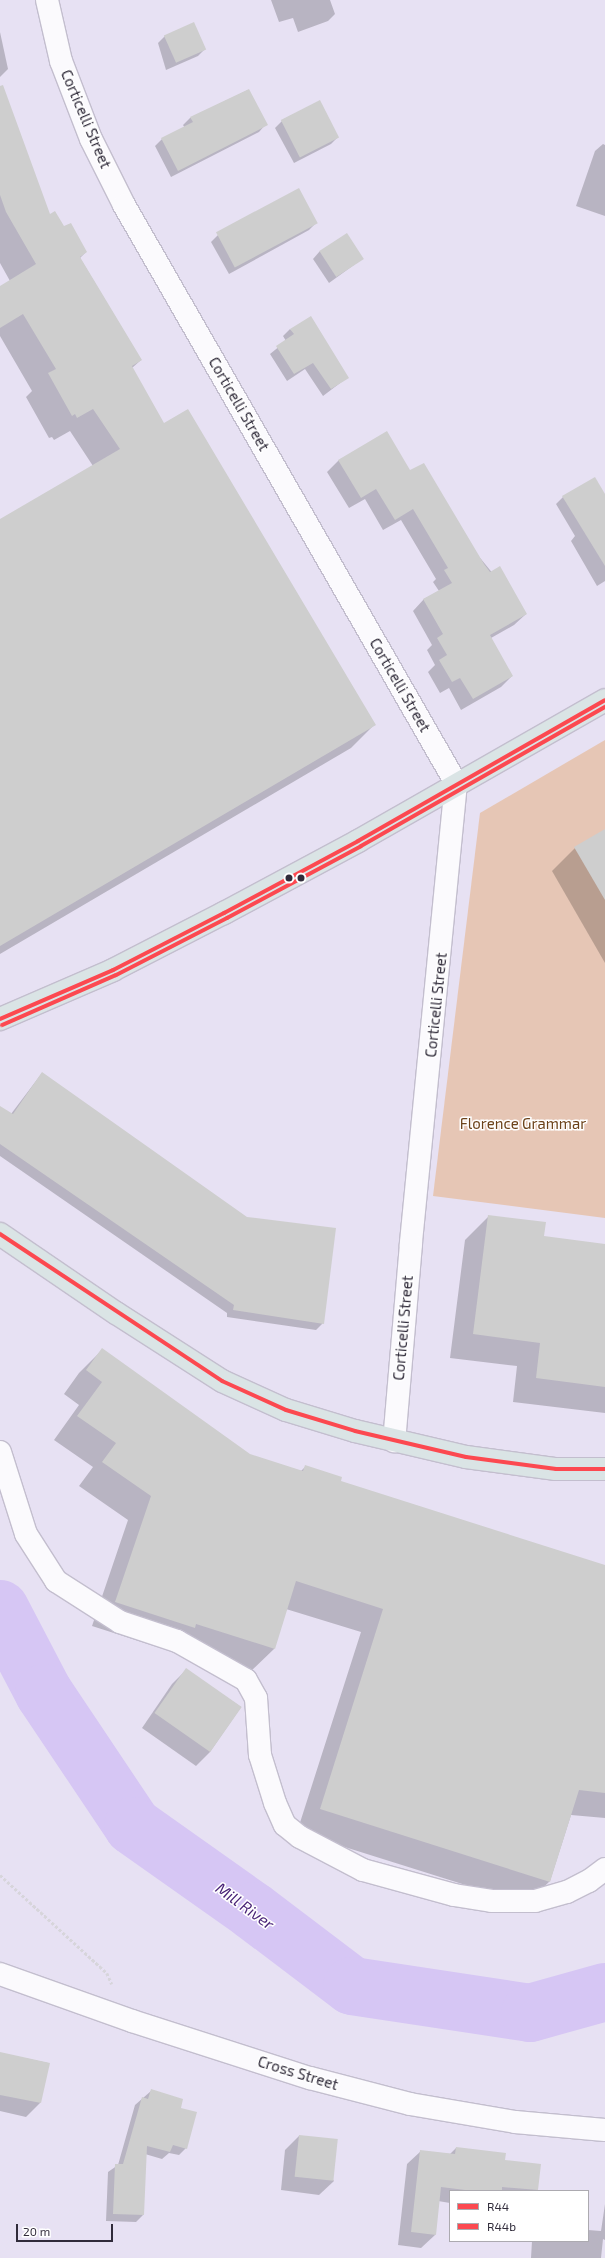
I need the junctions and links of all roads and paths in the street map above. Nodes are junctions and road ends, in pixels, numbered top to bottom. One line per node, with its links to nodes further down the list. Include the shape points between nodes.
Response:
1 (47, 0): 3 (street, Corticelli Street, via 61,61 91,139 124,205)
2 (605, 700): 3 (main road)
3 (456, 783): 4 (main road, via 358,841 224,913 112,970); 6 (street, Corticelli Street)
4 (0, 1019)
5 (0, 1234): 6 (main road, via 222,1381 286,1410)
6 (394, 1441): 8 (main road, via 466,1457 556,1469)
7 (0, 1452): 9 (street, via 26,1534 56,1581 120,1622 177,1641 246,1680 256,1698 260,1755 275,1803 285,1825 300,1837 363,1870 454,1895 492,1902 534,1901 567,1892 590,1881)
8 (605, 1469)
9 (605, 1868)
10 (0, 1875): 12 (path, via 106,1973)
11 (0, 1974): 12 (street, Cross Street)
12 (132, 2021): 13 (street, Cross Street, via 310,2078 410,2104 515,2122)
13 (605, 2130)

